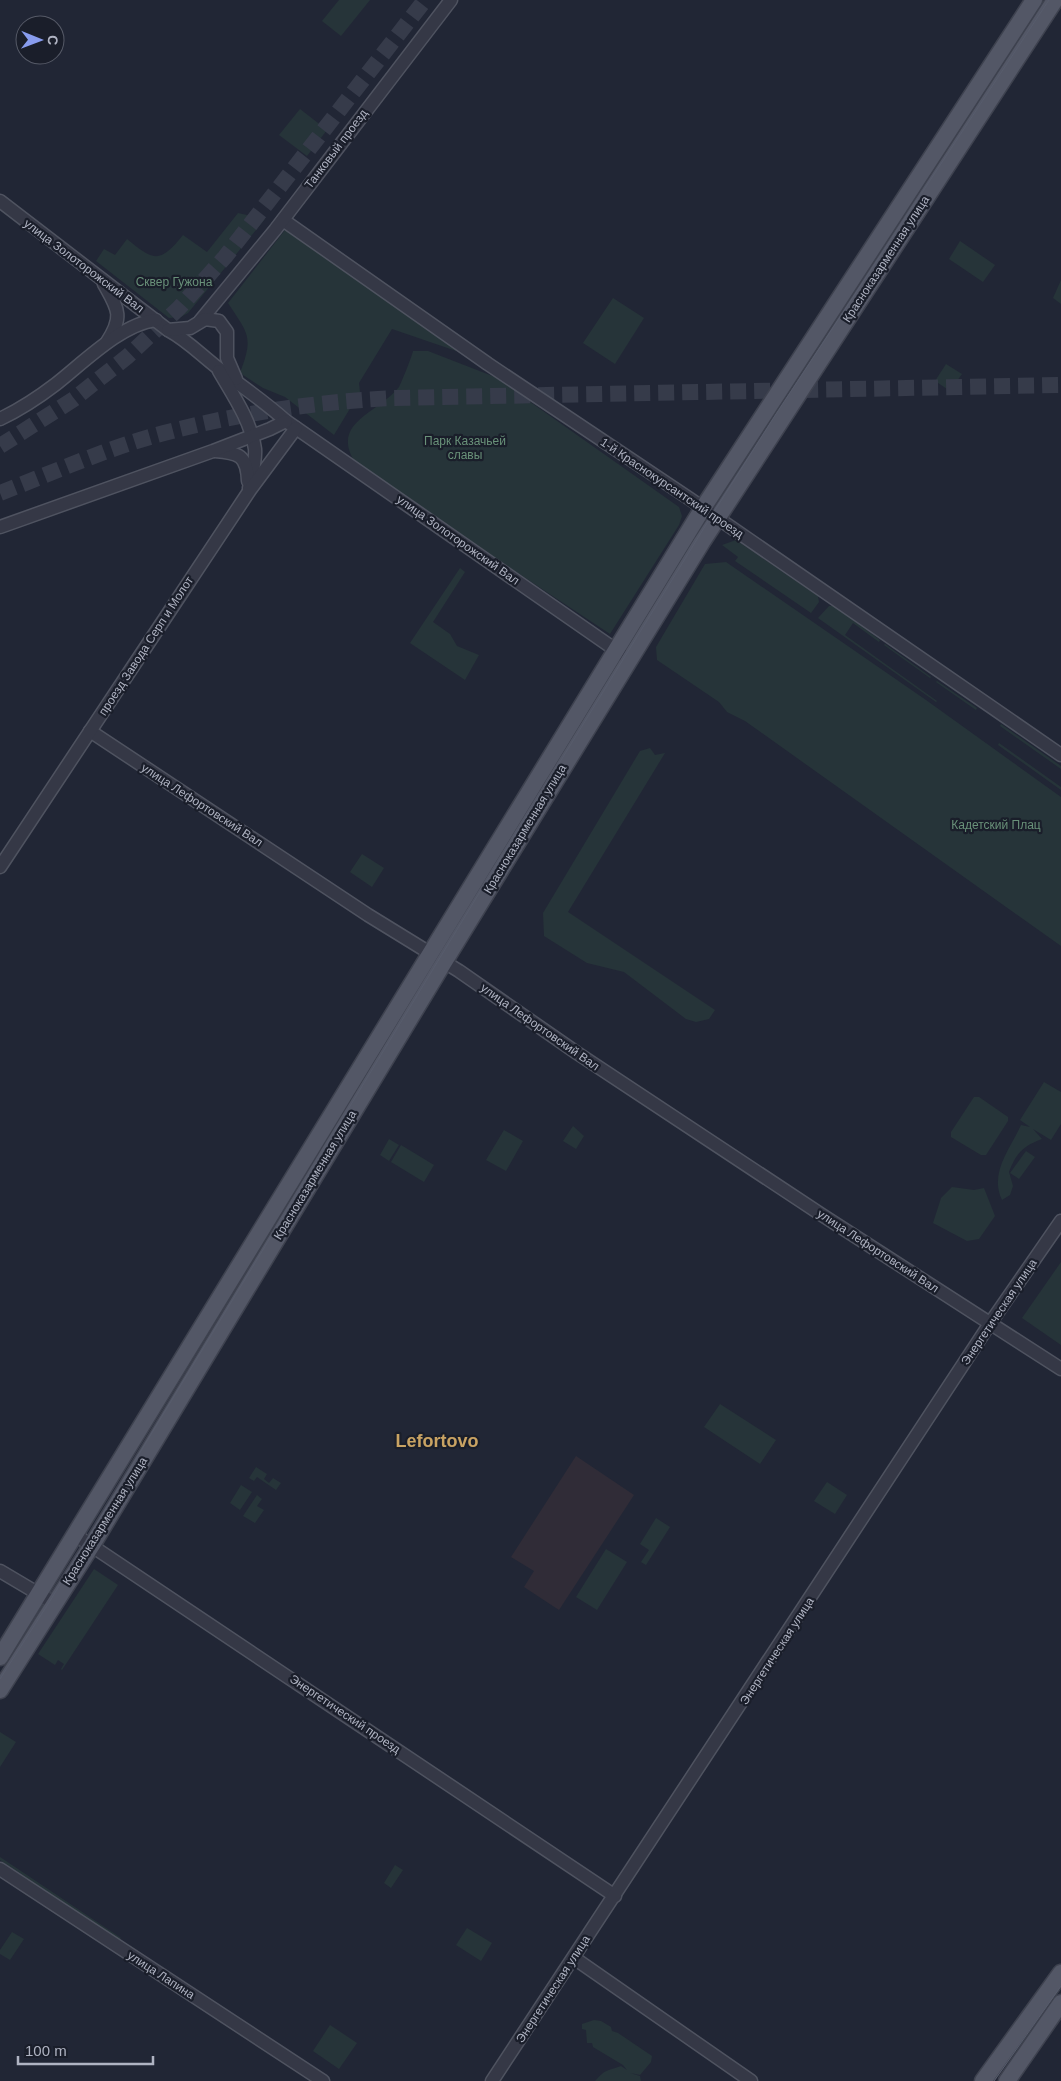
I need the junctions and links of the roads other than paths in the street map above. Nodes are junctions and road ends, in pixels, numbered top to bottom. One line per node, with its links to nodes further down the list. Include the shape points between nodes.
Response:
1 (451, 0): 5 (street, Танковый проезд)
2 (1034, 0): 22 (main road, Красноказарменная улица)
3 (1055, 0): 23 (main road, Красноказарменная улица)
4 (0, 201): 6 (street, улица Золоторожский Вал)
5 (283, 220): 7 (street, Танковый проезд); 22 (street, 1-й Краснокурсантский проезд, via 488,364)
6 (102, 279): 8 (street, улица Золоторожский Вал); 12 (street, via 117,307 119,319)
7 (221, 298): 9 (street, Танковый проезд); 10 (street, via 219,312)
8 (156, 320): 11 (street, улица Золоторожский Вал); 12 (street, via 141,322)
9 (198, 323): 10 (street, via 214,319); 11 (street, via 184,330); 14 (street, via 192,333)
10 (222, 324): 13 (street, via 228,332)
11 (168, 330): 14 (street, улица Золоторожский Вал)
12 (106, 344): 17 (street, via 54,386)
13 (226, 346): 14 (street, via 215,355); 16 (street, via 228,366)
14 (197, 350): 15 (street, улица Золоторожский Вал)
15 (218, 368): 16 (street, улица Золоторожский Вал); 19 (street)
16 (239, 383): 18 (street, улица Золоторожский Вал)
17 (0, 420)
18 (291, 425): 19 (street); 21 (street, проезд Завода Серп и Молот); 25 (street, улица Золоторожский Вал)
19 (251, 436): 20 (street); 21 (street, via 254,463)
20 (213, 451): 21 (street, via 236,453 243,459 248,475); 24 (street)
21 (248, 493): 26 (street, проезд Завода Серп и Молот)
22 (703, 508): 23 (street, 1-й Краснокурсантский проезд); 25 (main road, Красноказарменная улица)
23 (718, 518): 25 (main road, Красноказарменная улица); 27 (street, 1-й Краснокурсантский проезд)
24 (0, 527)
25 (623, 655): 29 (main road, Красноказарменная улица)
26 (90, 732): 28 (street, проезд Завода Серп и Молот); 29 (street, улица Лефортовский Вал)
27 (1061, 755)
28 (0, 866)
29 (437, 957): 31 (street, улица Лефортовский Вал, via 638,1094); 33 (main road, Красноказарменная улица); 34 (main road, Красноказарменная улица)
30 (1061, 1221): 31 (street, Энергетическая улица)
31 (991, 1322): 32 (street, улица Лефортовский Вал); 41 (street, Энергетическая улица)
32 (1061, 1369)
33 (74, 1534): 34 (street, Энергетический проезд); 36 (main road, Красноказарменная улица)
34 (92, 1545): 37 (main road, Красноказарменная улица); 41 (street, Энергетический проезд)
35 (0, 1571): 36 (street)
36 (38, 1595): 37 (street); 38 (main road, Красноказарменная улица)
37 (54, 1603): 39 (main road, Красноказарменная улица)
38 (0, 1657)
39 (0, 1690)
40 (0, 1869): 45 (street, улица Лапина)
41 (615, 1896): 42 (street, Энергетическая улица)
42 (574, 1958): 46 (street, Энергетическая улица); 47 (street)
43 (1061, 1973): 48 (main road)
44 (1061, 2003): 49 (main road)
45 (323, 2081)
46 (492, 2081)
47 (751, 2081)
48 (983, 2081)
49 (1007, 2081)

